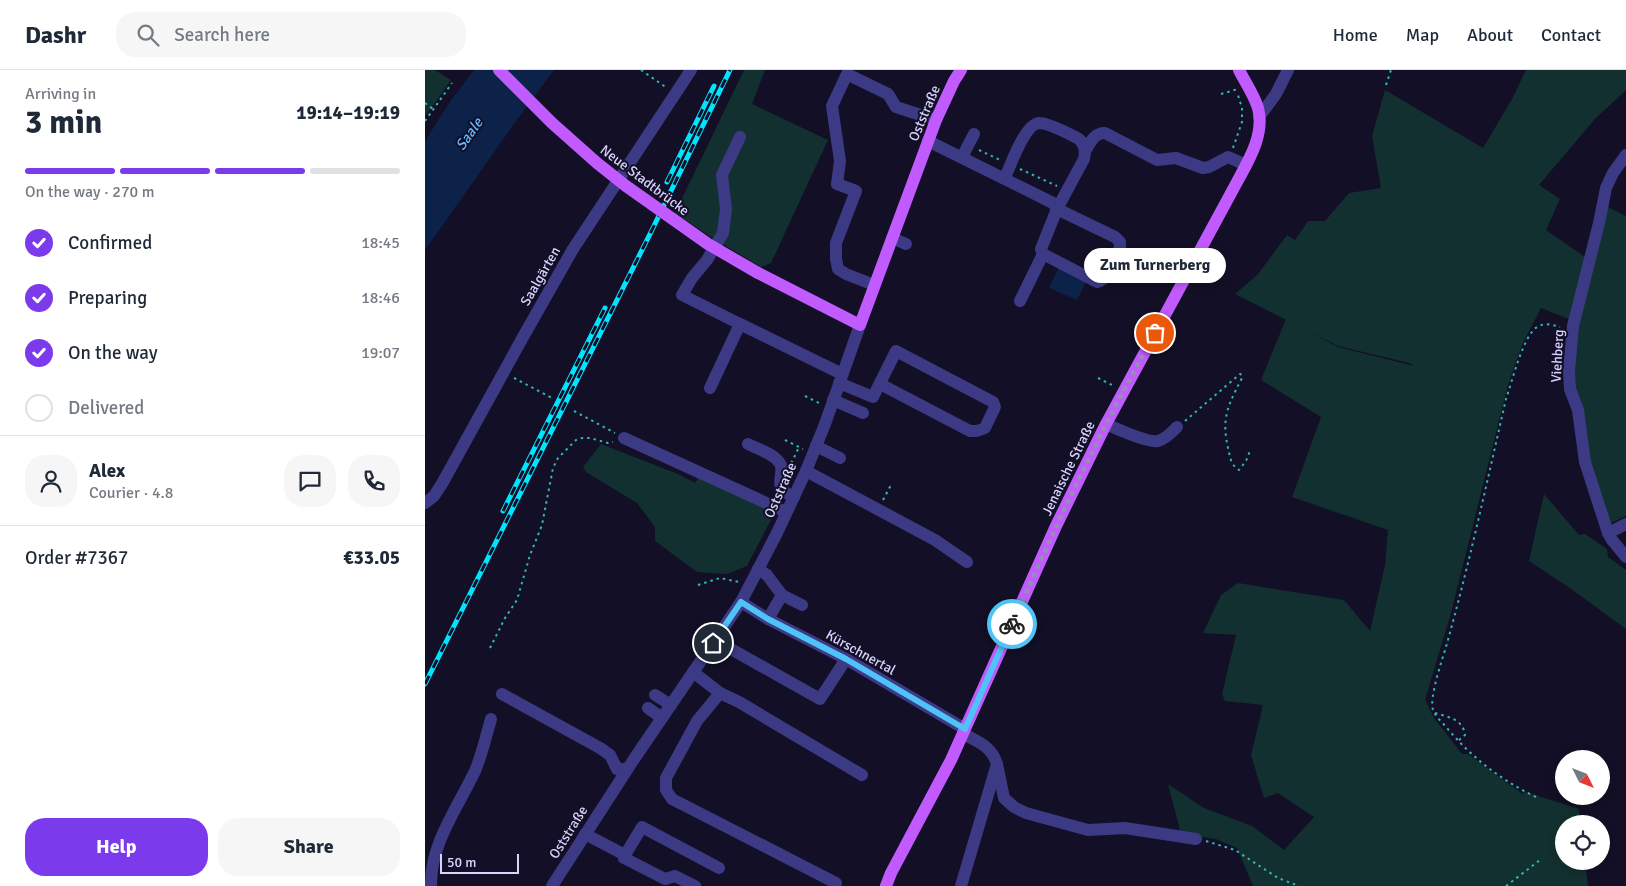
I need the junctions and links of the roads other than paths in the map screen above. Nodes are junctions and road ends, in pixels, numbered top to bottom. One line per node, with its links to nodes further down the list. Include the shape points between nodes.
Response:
1 (499, 70): 23 (main road, Neue Stadtbrücke, bridge, via 597,163 708,244 790,291)
2 (691, 70): 37 (street, Saalgärten, via 573,249 443,482)
3 (961, 70): 7 (main road, Oststraße)
4 (1239, 70): 6 (main road)
5 (1288, 70): 6 (street, Jenaische Straße)
6 (1259, 117): 14 (main road, Jenaische Straße, via 1258,136)
7 (936, 120): 10 (main road, Oststraße); 20 (street, via 896,107 888,94 847,74 832,106 840,161 837,184 856,191 836,243 838,270)
8 (974, 134): 13 (street)
9 (740, 137): 22 (street, via 722,175 727,209 723,233 681,295)
10 (928, 141): 13 (street); 17 (main road, Oststraße)
11 (1085, 151): 14 (street, via 1094,137 1105,133 1157,160 1176,158 1203,168 1228,157); 15 (street, via 1079,139 1047,124 1037,123 1025,134); 16 (street)
12 (1626, 155): 40 (street, Viehberg, via 1606,188 1573,329 1569,371 1585,462)
13 (962, 157): 15 (street)
14 (1246, 164): 29 (main road, Jenaische Straße)
15 (1005, 178): 16 (street)
16 (1057, 208): 19 (street, via 1041,249); 19 (street, via 1115,237 1120,247 1107,276 1097,282)
17 (892, 238): 18 (street); 20 (main road, Oststraße)
18 (906, 244)
19 (1043, 254): 21 (street)
20 (874, 285): 23 (main road, Oststraße)
21 (1020, 301)
22 (740, 324): 24 (street); 26 (street)
23 (860, 325): 24 (street, Oststraße)
24 (841, 378): 25 (street, via 873,397); 27 (street, Oststraße)
25 (879, 384): 25 (street, via 897,352 993,402 995,407 985,428 970,431)
26 (710, 388)
27 (832, 404): 28 (street); 33 (street, Oststraße)
28 (863, 413)
29 (1106, 424): 30 (street, via 1150,441 1159,441); 58 (main road, Jenaische Straße, via 1056,526)
30 (1177, 427)
31 (624, 438): 38 (street)
32 (748, 444): 36 (street, via 780,462 780,484 783,491)
33 (814, 449): 34 (street); 35 (street, Oststraße)
34 (839, 458)
35 (806, 471): 36 (street, Oststraße); 42 (street, via 935,540)
36 (794, 497): 38 (street, Oststraße)
37 (425, 503)
38 (786, 512): 43 (street, Oststraße)
39 (1626, 524): 40 (street)
40 (1608, 532): 41 (street, Viehberg)
41 (1626, 557)
42 (967, 562)
43 (757, 568): 44 (street, via 767,575); 45 (street, Oststraße)
44 (782, 595): 46 (street); 47 (street)
45 (741, 602): 47 (street, Kürschnertal); 48 (street, Oststraße)
46 (801, 605)
47 (768, 619): 49 (street, Kürschnertal)
48 (715, 640): 49 (street, via 820,699); 50 (street, Oststraße)
49 (846, 659): 58 (street, Kürschnertal)
50 (693, 672): 51 (street); 54 (street, Oststraße)
51 (720, 693): 61 (street); 66 (street, via 697,721 666,778 666,790 672,799)
52 (502, 694): 60 (street, via 601,748 610,755 617,769)
53 (655, 695): 54 (street)
54 (671, 705): 57 (street, Oststraße)
55 (648, 708): 57 (street)
56 (491, 718): 67 (street, via 476,768 437,848)
57 (662, 718): 60 (street, Oststraße)
58 (964, 732): 59 (street, Kürschnertal, via 990,750); 70 (main road, Jenaische Straße)
59 (997, 764): 63 (street, via 1004,798 1026,813 1088,830 1125,828); 71 (street)
60 (627, 770): 62 (street, Oststraße)
61 (862, 775)
62 (585, 834): 64 (street); 68 (street, Oststraße)
63 (1196, 839)
64 (625, 855): 65 (street, via 642,827); 69 (street, via 624,858 665,879 675,876)
65 (719, 868)
66 (836, 883)
67 (431, 886)
68 (552, 886)
69 (695, 886)
70 (886, 886)
71 (961, 886)

